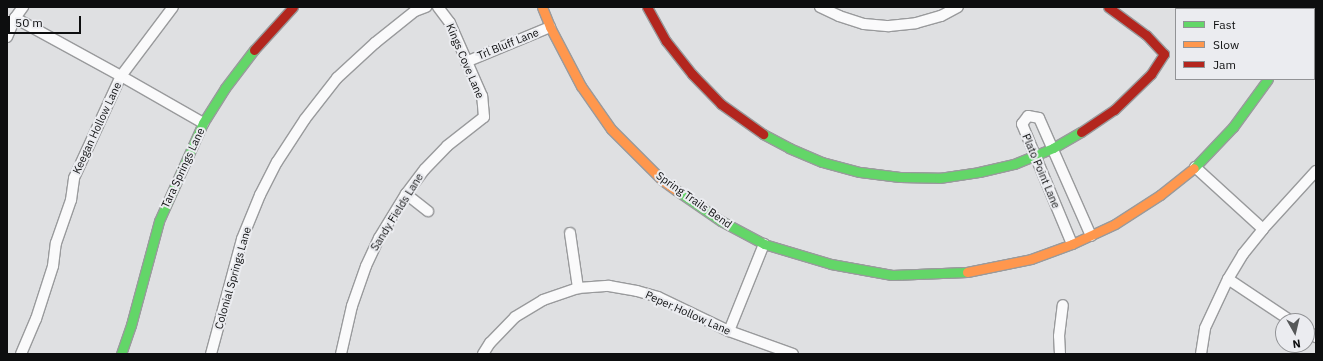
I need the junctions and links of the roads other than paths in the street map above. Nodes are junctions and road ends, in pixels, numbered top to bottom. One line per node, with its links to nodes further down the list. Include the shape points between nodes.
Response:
1 (23, 7): 11 (street)
2 (173, 7): 15 (street, Keegan Hollow Lane)
3 (293, 7): 18 (street, Tara Springs Lane, via 249,56)
4 (426, 7): 37 (street, Colonial Springs Lane, via 415,11 337,78 305,119 277,162 242,239)
5 (438, 7): 14 (street, Kings Cove Lane, via 450,23)
6 (542, 7): 12 (street, Spring Trails Bend)
7 (647, 7): 20 (street, via 666,41 721,104 753,128 789,148 822,162 868,173 940,178 1014,164)
8 (820, 7): 9 (street, via 864,24 888,26 916,23 941,16)
9 (958, 7)
10 (1108, 7): 19 (street, via 1146,35 1164,54 1151,74 1114,110)
11 (15, 18): 13 (street); 15 (street)
12 (550, 27): 14 (street, Trl Bluff Lane); 28 (street, Spring Trails Bend, via 581,86 611,129 662,180 721,221)
13 (7, 37)
14 (466, 62): 17 (street, Kings Cove Lane, via 482,96)
15 (121, 76): 18 (street); 35 (street, Keegan Hollow Lane, via 74,178 71,200 56,243 53,266 36,319)
16 (1267, 80): 21 (street, Spring Trails Bend, via 1233,127)
17 (484, 117): 23 (street, Sandy Fields Lane, via 447,146)
18 (203, 123): 36 (street, Tara Springs Lane, via 159,220)
19 (1053, 148): 20 (street); 20 (street, Plato Point Lane, via 1038,118 1028,116 1022,124); 27 (street)
20 (1035, 156): 29 (street, Plato Point Lane)
21 (1195, 167): 25 (street); 27 (street, Spring Trails Bend, via 1160,196)
22 (1316, 171): 25 (street)
23 (406, 194): 24 (street); 38 (street, Sandy Fields Lane, via 379,238 366,266 352,306)
24 (428, 211)
25 (1263, 229): 30 (street, via 1243,254)
26 (570, 233): 31 (street)
27 (1092, 236): 29 (street, Spring Trails Bend)
28 (764, 244): 29 (street, Spring Trails Bend, via 831,264 892,274 961,273 1031,259); 34 (street)
29 (1072, 244)
30 (1228, 279): 33 (street); 42 (street, via 1205,328)
31 (578, 288): 34 (street, Peper Hollow Lane, via 609,286 637,290 658,297); 39 (street, Peper Hollow Lane, via 543,300 515,317)
32 (1063, 305): 41 (street, via 1059,336)
33 (1279, 313)
34 (729, 331): 40 (street, Peper Hollow Lane)
35 (21, 354)
36 (121, 354)
37 (211, 354)
38 (341, 354)
39 (483, 354)
40 (794, 354)
41 (1060, 354)
42 (1201, 354)

